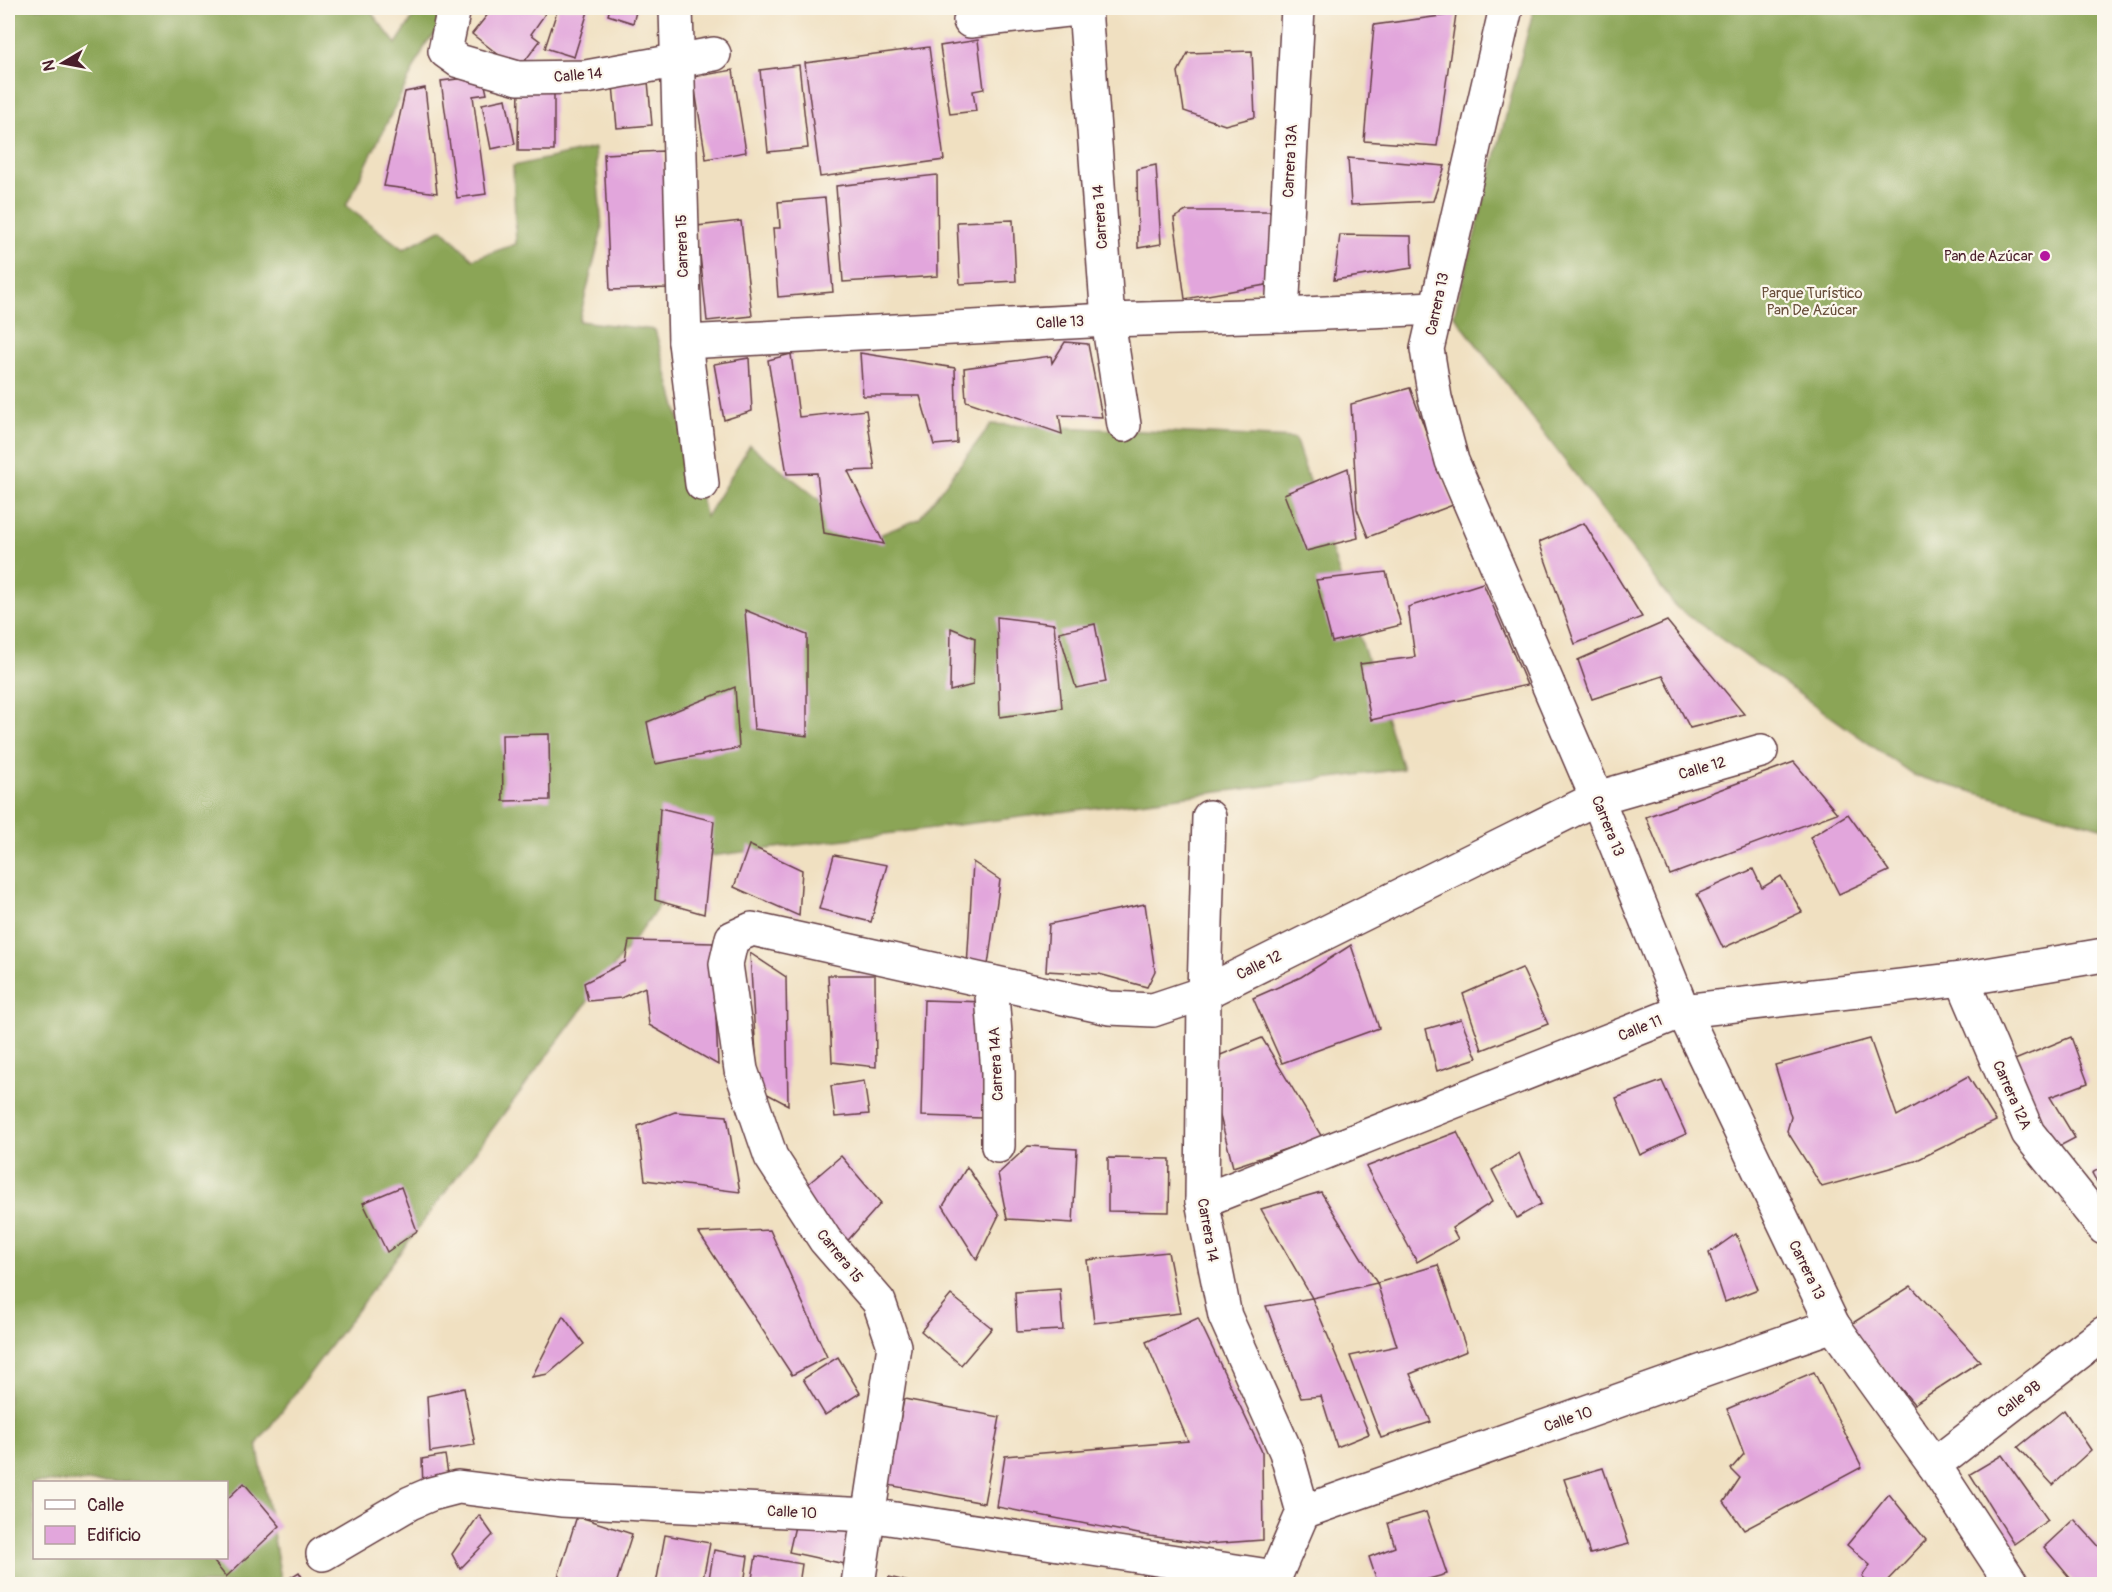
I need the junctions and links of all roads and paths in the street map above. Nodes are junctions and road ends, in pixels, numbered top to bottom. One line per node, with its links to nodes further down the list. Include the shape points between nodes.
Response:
1 (454, 8): 8 (street, Calle 14, via 445,51 459,61 518,78 586,77)
2 (676, 8): 8 (street, Carrera 15)
3 (1085, 8): 6 (street); 11 (street, Carrera 14)
4 (1298, 8): 10 (street, Carrera 13A)
5 (1506, 8): 9 (street, Carrera 13)
6 (970, 21)
7 (714, 54): 8 (street, Calle 14)
8 (676, 60): 12 (street, Carrera 15)
9 (1435, 308): 10 (street, Calle 13); 16 (street, Carrera 13, via 1427,349 1452,461)
10 (1282, 315): 11 (street, Calle 13)
11 (1108, 320): 12 (street, Calle 13); 13 (street, Carrera 14)
12 (685, 342): 14 (street, Carrera 15)
13 (1124, 425)
14 (702, 484)
15 (1761, 751): 16 (street, Calle 12)
16 (1597, 798): 22 (street, Calle 12); 23 (street, Carrera 13)
17 (1209, 817): 22 (street, Carrera 14)
18 (732, 938): 21 (street, Calle 12, via 752,929); 31 (street, Carrera 15, via 726,964 741,1070 771,1157 825,1240 879,1302 894,1346)
19 (2104, 955): 20 (street, Calle 11)
20 (1962, 979): 23 (street, Calle 11); 26 (street, Carrera 12A, via 2028,1133)
21 (991, 982): 22 (street, Calle 12, via 1120,1009 1153,1010); 24 (street, Carrera 14A, via 998,1073)
22 (1204, 993): 25 (street, Carrera 14)
23 (1683, 1011): 25 (street, Calle 11); 27 (street, Carrera 13)
24 (998, 1146)
25 (1202, 1201): 30 (street, Carrera 14, via 1225,1316 1286,1452)
26 (2104, 1228)
27 (1833, 1325): 29 (street, Carrera 13); 30 (street, Calle 10)
28 (2104, 1333): 29 (street, Calle 9B)
29 (1934, 1465): 35 (street, Carrera 13)
30 (1303, 1512): 33 (street)
31 (869, 1515): 32 (street, Calle 10, via 561,1500 458,1487 410,1503); 33 (street, Calle 10); 34 (street, Carrera 15)
32 (323, 1554)
33 (1274, 1581)
34 (858, 1584)
35 (2012, 1584)

